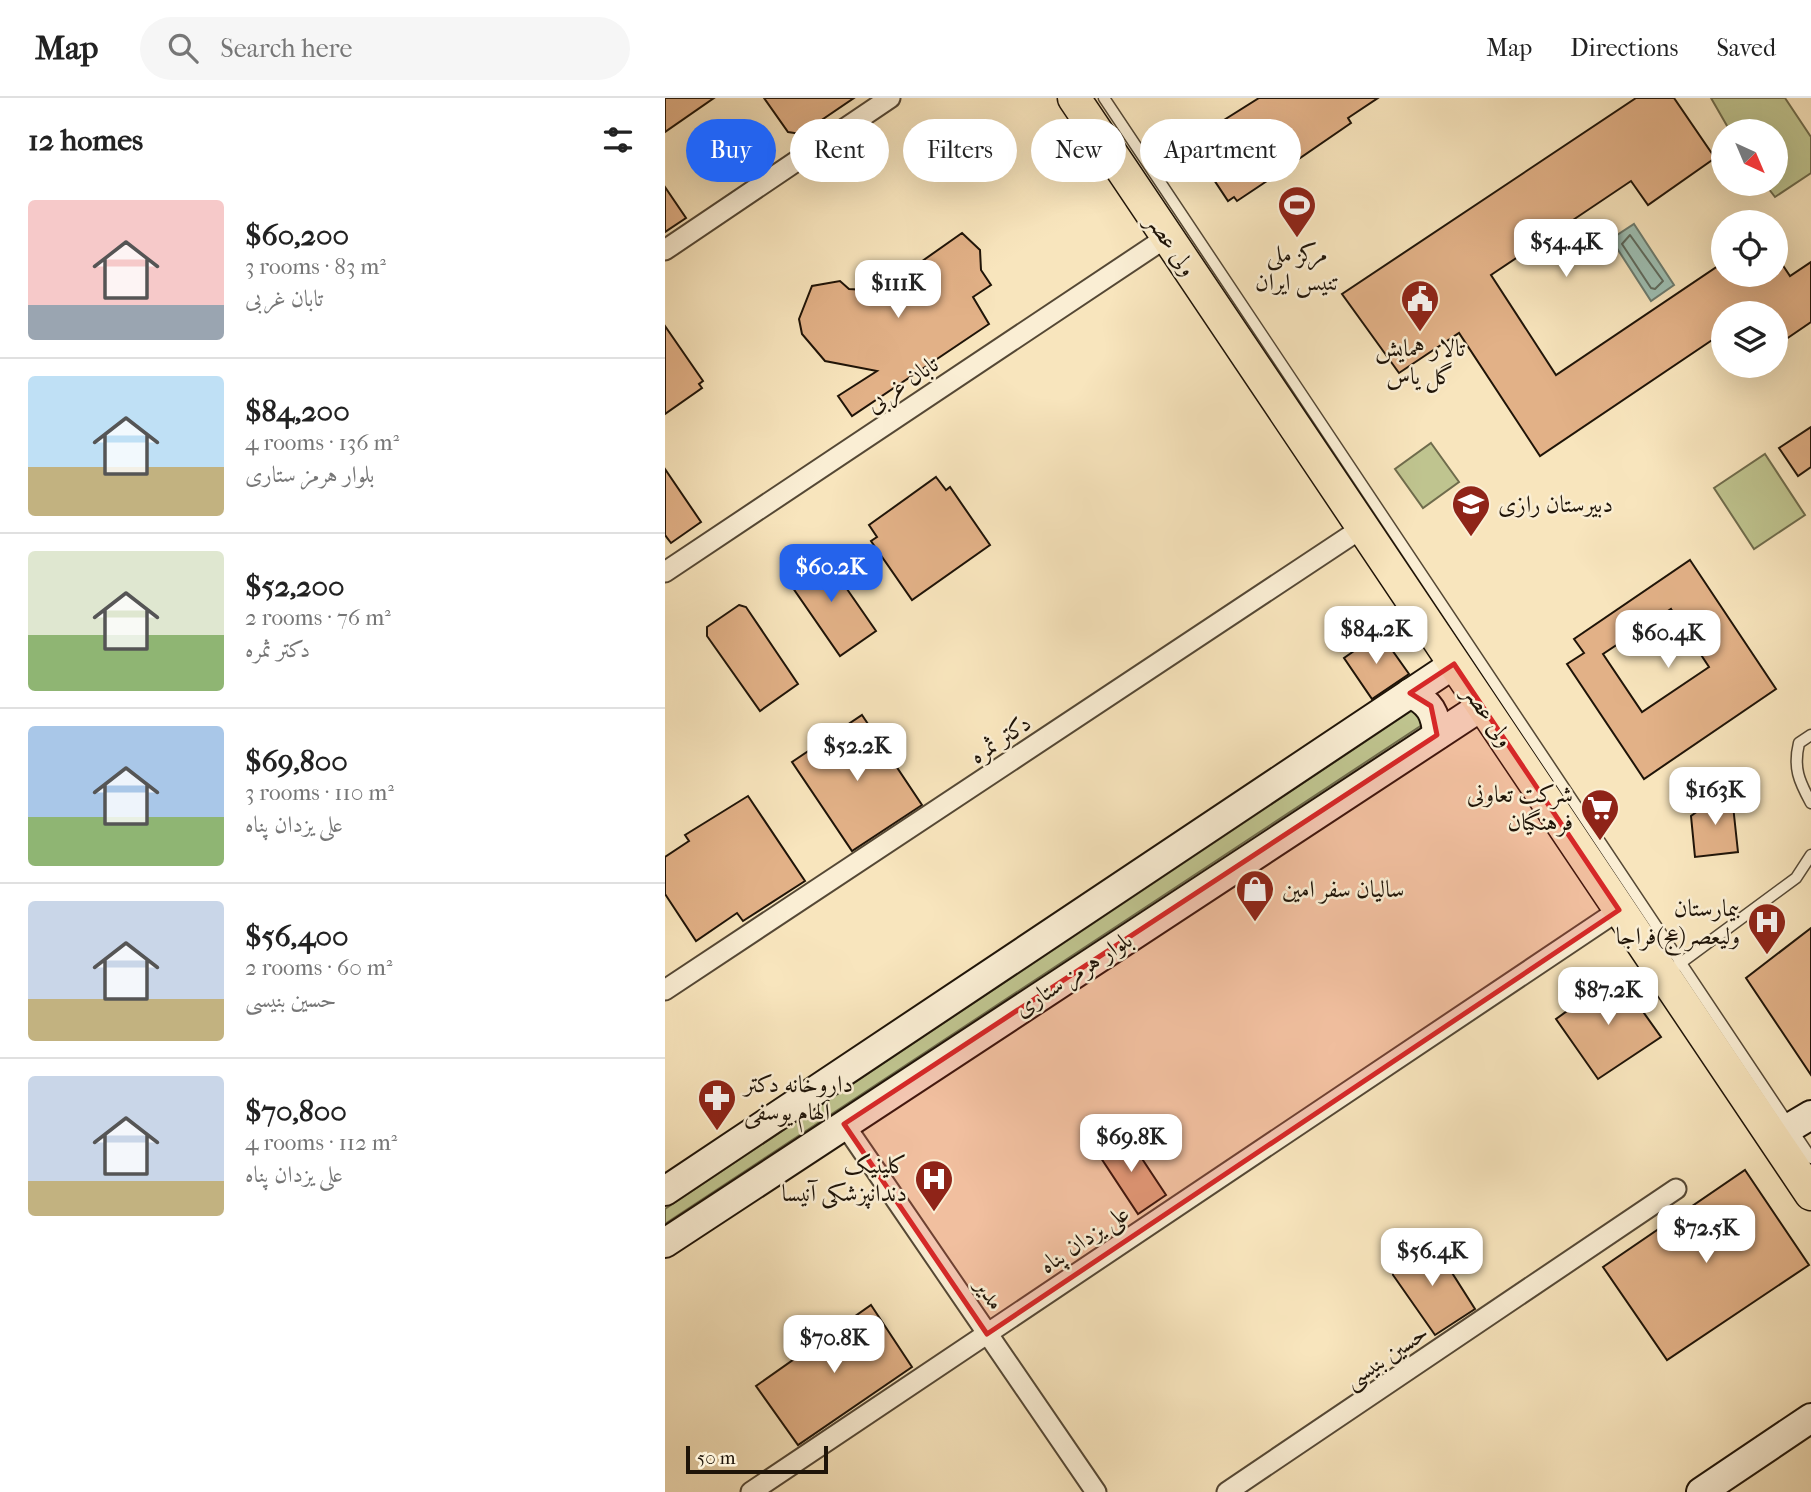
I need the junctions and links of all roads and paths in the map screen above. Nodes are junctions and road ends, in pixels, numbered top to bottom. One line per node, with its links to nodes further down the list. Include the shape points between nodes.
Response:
1 (890, 98): 5 (street)
2 (1073, 98): 4 (main road, ولی عصر)
3 (1104, 98): 16 (lane)
4 (1167, 237): 6 (main road, ولی عصر); 7 (street, تابان غربی)
5 (665, 250)
6 (1362, 528): 8 (main road, ولی عصر); 17 (street, دکتر ثمره)
7 (665, 572)
8 (1454, 664): 9 (street, بلوار هرمز ستاری); 10 (main road, ولی عصر)
9 (1410, 693): 11 (street, via 1431,706); 22 (street, بلوار هرمز ستاری)
10 (1482, 706): 11 (street, بلوار هرمز ستاری); 15 (main road, ولی عصر)
11 (1437, 735): 18 (street, بلوار هرمز ستاری)
12 (1811, 735): 13 (lane, via 1799,743 1794,761)
13 (1811, 803)
14 (1811, 855): 16 (lane, via 1796,878)
15 (1619, 910): 16 (main road, ولی عصر); 25 (street, علی یزدان پناه)
16 (1672, 969): 19 (main road, ولی عصر)
17 (665, 990)
18 (844, 1124): 24 (street, بلوار هرمز ستاری); 25 (street, مدیر)
19 (1792, 1127): 20 (lane); 23 (main road, ولی عصر)
20 (1811, 1158)
21 (1676, 1189): 29 (street, حسین بنیسی)
22 (665, 1191)
23 (1811, 1194)
24 (665, 1243)
25 (987, 1334): 27 (street, علی یزدان پناه); 28 (street, مدیر)
26 (1811, 1418): 30 (street)
27 (751, 1492)
28 (1096, 1492)
29 (1227, 1492)
30 (1701, 1492)

